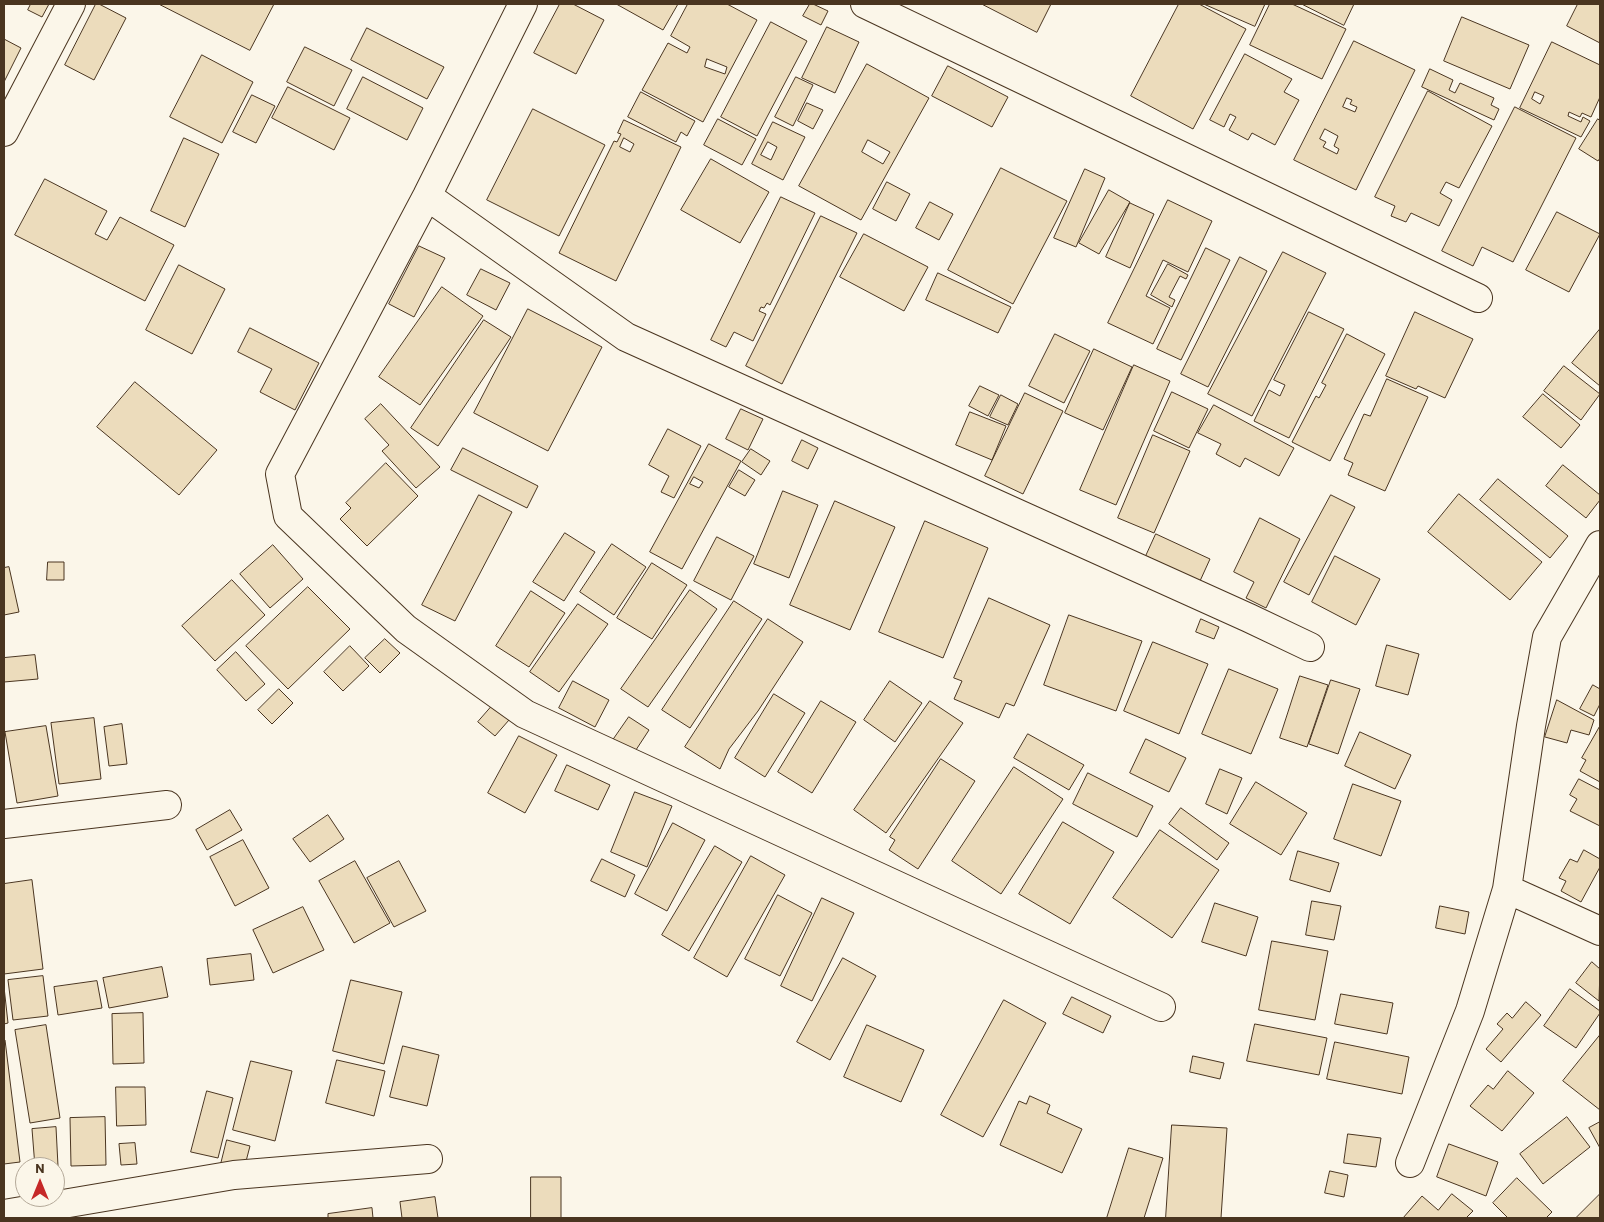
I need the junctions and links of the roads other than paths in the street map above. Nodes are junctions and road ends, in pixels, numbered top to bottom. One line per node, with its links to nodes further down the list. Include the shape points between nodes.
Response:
1 (71, 4): 4 (street)
2 (522, 4): 5 (street)
3 (866, 4): 6 (street)
4 (4, 132)
5 (427, 196): 8 (street, via 626,337); 13 (street, via 280,474 288,516 406,629 526,714)
6 (1478, 298)
7 (1600, 545): 11 (street, via 1546,637)
8 (1310, 647)
9 (167, 805): 10 (street)
10 (4, 824)
11 (1507, 889): 12 (street); 15 (street, via 1470,1011)
12 (1600, 932)
13 (1161, 1007)
14 (428, 1159): 16 (street, via 234,1175)
15 (1410, 1163)
16 (4, 1214)

